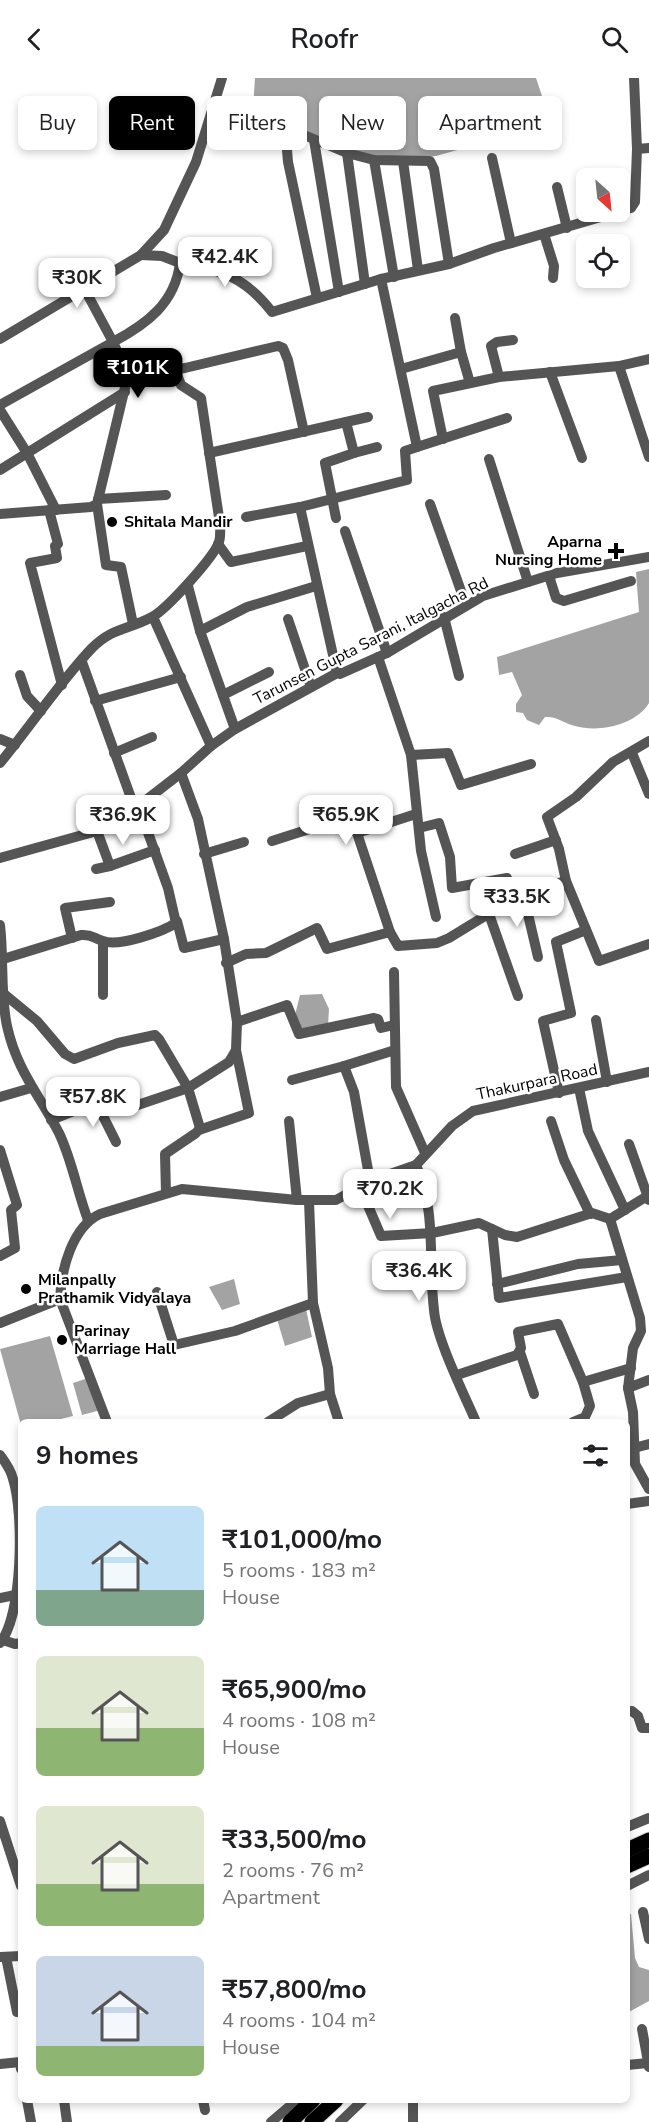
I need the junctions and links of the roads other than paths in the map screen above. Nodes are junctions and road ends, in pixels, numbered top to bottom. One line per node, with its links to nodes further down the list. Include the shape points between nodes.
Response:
1 (222, 78): 3 (street)
2 (634, 78): 8 (street)
3 (216, 96)
4 (207, 126): 20 (street, via 182,195 164,230)
5 (307, 137): 6 (street)
6 (315, 140): 10 (street); 29 (street)
7 (649, 148): 8 (street)
8 (637, 149): 15 (street, via 635,202)
9 (287, 150): 30 (street)
10 (347, 153): 12 (street); 27 (street)
11 (492, 158): 19 (street)
12 (374, 160): 13 (street); 24 (street)
13 (404, 161): 22 (street, via 426,160 432,164); 23 (street)
14 (557, 187): 17 (street)
15 (630, 208)
16 (585, 222): 17 (street)
17 (567, 228): 18 (street)
18 (544, 234): 19 (street); 25 (street, via 554,266)
19 (511, 243): 22 (street)
20 (141, 255): 21 (street, via 162,255); 28 (street)
21 (180, 263): 30 (street, via 231,276 250,287 272,312); 34 (street, via 168,300 158,313)
22 (449, 264): 23 (street)
23 (418, 270): 24 (street)
24 (393, 277): 26 (street)
25 (553, 278)
26 (381, 279): 27 (street); 39 (street)
27 (365, 284): 29 (street)
28 (84, 288): 32 (street); 34 (street)
29 (339, 292): 30 (street)
30 (317, 298)
31 (455, 318): 35 (street)
32 (0, 339)
33 (513, 340): 42 (street, via 491,346)
34 (113, 342): 41 (street); 45 (street)
35 (461, 352): 39 (street); 43 (street)
36 (649, 359): 37 (street)
37 (619, 366): 40 (street); 56 (street)
38 (176, 369): 41 (street); 49 (street, via 267,347 283,348); 54 (street, via 181,385 201,399)
39 (401, 369): 52 (street)
40 (550, 372): 42 (street); 57 (street)
41 (128, 375): 44 (street)
42 (499, 377): 43 (street)
43 (470, 383): 50 (street, via 433,391)
44 (125, 392): 53 (street); 62 (street)
45 (0, 407): 53 (street)
46 (368, 417): 48 (street)
47 (507, 418): 50 (street)
48 (346, 422): 49 (street); 55 (street)
49 (304, 432): 54 (street)
50 (443, 439): 52 (street)
51 (377, 447): 55 (street)
52 (417, 447): 61 (street, via 405,452 407,480)
53 (27, 453): 59 (street); 65 (street)
54 (209, 453): 70 (street, via 220,524)
55 (354, 453): 61 (street, via 325,464)
56 (649, 457)
57 (582, 458)
58 (489, 459): 75 (street)
59 (0, 470)
60 (166, 495): 62 (street)
61 (333, 497): 64 (street); 68 (street)
62 (98, 501): 65 (street, via 91,507); 82 (street, via 106,565 121,567)
63 (430, 504): 78 (street)
64 (300, 507): 67 (street); 71 (street)
65 (53, 510): 66 (street); 91 (street, via 57,558 30,563)
66 (0, 514)
67 (246, 518)
68 (336, 518)
69 (345, 531): 84 (street)
70 (218, 544): 71 (street, via 231,562); 76 (street)
71 (307, 546): 77 (street)
72 (649, 557): 73 (street, Tarunsen Gupta Sarani, Italgacha Rd)
73 (549, 576): 74 (street, via 556,598 564,601); 75 (street, Tarunsen Gupta Sarani, Italgacha Rd)
74 (631, 581)
75 (528, 582): 78 (street, Tarunsen Gupta Sarani, Italgacha Rd)
76 (188, 586): 79 (street); 83 (street)
77 (316, 586): 83 (street, via 247,607); 87 (street)
78 (466, 605): 80 (street, Tarunsen Gupta Sarani, Italgacha Rd)
79 (153, 616): 82 (street); 89 (street)
80 (444, 617): 84 (street, Tarunsen Gupta Sarani, Italgacha Rd); 90 (street)
81 (288, 619): 92 (street)
82 (133, 624): 85 (street, via 108,633)
83 (200, 631): 93 (street)
84 (383, 655): 87 (street, Tarunsen Gupta Sarani, Italgacha Rd); 104 (street)
85 (82, 662): 91 (street); 94 (street)
86 (269, 672): 93 (street)
87 (337, 673): 92 (street, Tarunsen Gupta Sarani, Italgacha Rd)
88 (20, 675): 95 (street, via 27,696)
89 (181, 676): 94 (street); 101 (street)
90 (459, 676)
91 (62, 685): 95 (street)
92 (311, 687): 96 (street, Tarunsen Gupta Sarani, Italgacha Rd)
93 (223, 695): 96 (street)
94 (95, 701): 102 (street)
95 (41, 711): 100 (street)
96 (235, 729): 101 (street, Tarunsen Gupta Sarani, Italgacha Rd)
97 (152, 737): 102 (street)
98 (0, 739): 100 (street)
99 (649, 741): 103 (street)
100 (15, 745): 105 (street)
101 (210, 746): 107 (street, Tarunsen Gupta Sarani, Italgacha Rd)
102 (114, 753): 109 (street)
103 (632, 753): 108 (street); 114 (street, via 599,772 576,797 548,817)
104 (411, 755): 106 (street, via 446,752 461,785); 110 (street)
105 (0, 763)
106 (531, 764)
107 (181, 774): 109 (street, Tarunsen Gupta Sarani, Italgacha Rd); 118 (street, via 198,819)
108 (649, 794)
109 (136, 807): 112 (street, Tarunsen Gupta Sarani, Italgacha Rd, via 119,821); 117 (street)
110 (416, 814): 111 (street); 113 (street)
111 (418, 828): 124 (street, via 439,823 450,857 452,888 507,878); 127 (street)
112 (97, 831): 120 (street, Tarunsen Gupta Sarani, Italgacha Rd); 121 (street)
113 (357, 833): 115 (street, via 350,816); 131 (street)
114 (556, 840): 119 (street); 123 (street)
115 (272, 841)
116 (244, 842): 118 (street)
117 (155, 850): 121 (street); 128 (street)
118 (204, 854): 133 (street)
119 (515, 854)
120 (0, 858)
121 (110, 866): 122 (street)
122 (96, 869)
123 (566, 881): 124 (street); 130 (street)
124 (519, 895): 126 (street); 136 (street)
125 (110, 902): 132 (street, via 65,908)
126 (489, 914): 131 (street, via 437,943 398,946); 142 (street)
127 (436, 917)
128 (177, 921): 133 (street, via 184,948); 134 (street, via 137,939)
129 (0, 925): 137 (street)
130 (586, 930): 135 (street, via 599,961); 155 (street, via 556,942 571,1013 543,1021)
131 (390, 932): 138 (street, via 327,950 317,928 266,953 246,954)
132 (72, 938): 134 (street, via 91,934); 137 (street)
133 (224, 939): 138 (street)
134 (103, 942): 141 (street)
135 (649, 944)
136 (538, 957)
137 (1, 959): 140 (street)
138 (226, 963): 144 (street)
139 (394, 972): 145 (street)
140 (3, 993): 152 (street, via 13,1047); 153 (street, via 74,1059 155,1035)
141 (103, 995)
142 (518, 996)
143 (596, 1020): 151 (street)
144 (237, 1022): 145 (street, via 286,1005 299,1034 374,1018 381,1028); 146 (street)
145 (394, 1025): 147 (street)
146 (236, 1050): 153 (street, via 229,1062); 161 (street, via 249,1113)
147 (395, 1050): 148 (street); 165 (street, via 396,1087)
148 (344, 1066): 150 (street); 167 (street, via 354,1092)
149 (649, 1072): 151 (street, Thakurpara Road)
150 (292, 1080)
151 (607, 1082): 154 (street, Thakurpara Road)
152 (31, 1088): 156 (street); 158 (street)
153 (188, 1088): 157 (street); 161 (street)
154 (579, 1088): 155 (street, Thakurpara Road); 173 (street, via 588,1131)
155 (559, 1093): 165 (street, Thakurpara Road, via 473,1111)
156 (0, 1097)
157 (126, 1109)
158 (51, 1120): 162 (street, via 96,1102); 176 (street, via 66,1148)
159 (551, 1121): 174 (street, via 564,1160)
160 (289, 1122): 171 (street)
161 (199, 1130): 169 (street, via 165,1154)
162 (116, 1142)
163 (629, 1144): 170 (street)
164 (0, 1150): 179 (street, via 17,1204 11,1210 15,1248)
165 (425, 1153): 166 (street, Thakurpara Road)
166 (416, 1165): 167 (street); 178 (street, via 425,1184)
167 (370, 1180): 168 (street)
168 (360, 1187): 172 (street, via 336,1200); 178 (street, via 381,1236)
169 (166, 1193): 171 (street, via 182,1189); 176 (street)
170 (648, 1197): 173 (street)
171 (297, 1200): 172 (street)
172 (309, 1201): 185 (street)
173 (625, 1210): 175 (street)
174 (590, 1214): 175 (street); 177 (street, via 517,1237)
175 (610, 1219): 180 (street)
176 (88, 1220): 184 (street, via 66,1264)
177 (492, 1229): 178 (street, via 479,1223); 182 (street)
178 (432, 1233): 190 (street, via 434,1312)
179 (0, 1256)
180 (622, 1260): 181 (street); 182 (street, via 579,1264)
181 (627, 1277): 182 (street, via 499,1298); 187 (street)
182 (497, 1284)
183 (157, 1292): 185 (street, via 174,1345 236,1331)
184 (60, 1299): 186 (street); 196 (street)
185 (313, 1303): 194 (street)
186 (0, 1323)
187 (645, 1330): 189 (street, via 633,1348)
188 (520, 1352): 190 (street); 192 (street, via 518,1332 558,1324); 195 (street)
189 (631, 1368): 192 (street); 193 (street)
190 (457, 1375): 199 (street)
191 (649, 1380): 193 (street)
192 (583, 1382): 200 (street, via 590,1406)
193 (628, 1388): 202 (street)
194 (330, 1394): 197 (street, via 298,1403); 198 (street)
195 (534, 1394)
196 (106, 1419)
197 (273, 1419)
198 (338, 1419)
199 (475, 1419)
200 (580, 1419)
201 (649, 1444): 202 (street)
202 (634, 1448): 205 (street, via 635,1464)
203 (0, 1455): 204 (street)
204 (17, 1480): 207 (street)
205 (649, 1489)
206 (649, 1501): 208 (street)
207 (18, 1502)
208 (630, 1504)
209 (18, 1594): 210 (street); 211 (street)
210 (0, 1598)
211 (1, 1641): 212 (street)
212 (18, 1644)
213 (630, 1711): 214 (street, via 638,1716 642,1728)
214 (649, 1728)
215 (649, 1818): 217 (street)
216 (0, 1821): 223 (street)
217 (630, 1826)
218 (649, 1840): 219 (highway)
219 (630, 1849)
220 (649, 1856): 221 (highway)
221 (630, 1865)
222 (649, 1875): 224 (street)
223 (18, 1877)
224 (630, 1884)
225 (643, 1912): 226 (street)
226 (649, 1939)
227 (18, 1956): 228 (street)
228 (3, 1957): 229 (street)
229 (16, 1988): 230 (street)
230 (18, 2012)
231 (642, 2029): 235 (street)
232 (18, 2062): 233 (street)
233 (0, 2064)
234 (630, 2065): 235 (street)
235 (649, 2065)
236 (28, 2103): 245 (street)
237 (64, 2103): 246 (street)
238 (300, 2103): 247 (street)
239 (302, 2103): 248 (highway)
240 (305, 2103): 244 (highway)
241 (333, 2103): 244 (highway)
242 (360, 2103): 249 (street)
243 (413, 2103): 250 (street)
244 (317, 2118)
245 (31, 2122)
246 (67, 2122)
247 (271, 2122)
248 (290, 2122)
249 (340, 2122)
250 (413, 2122)

